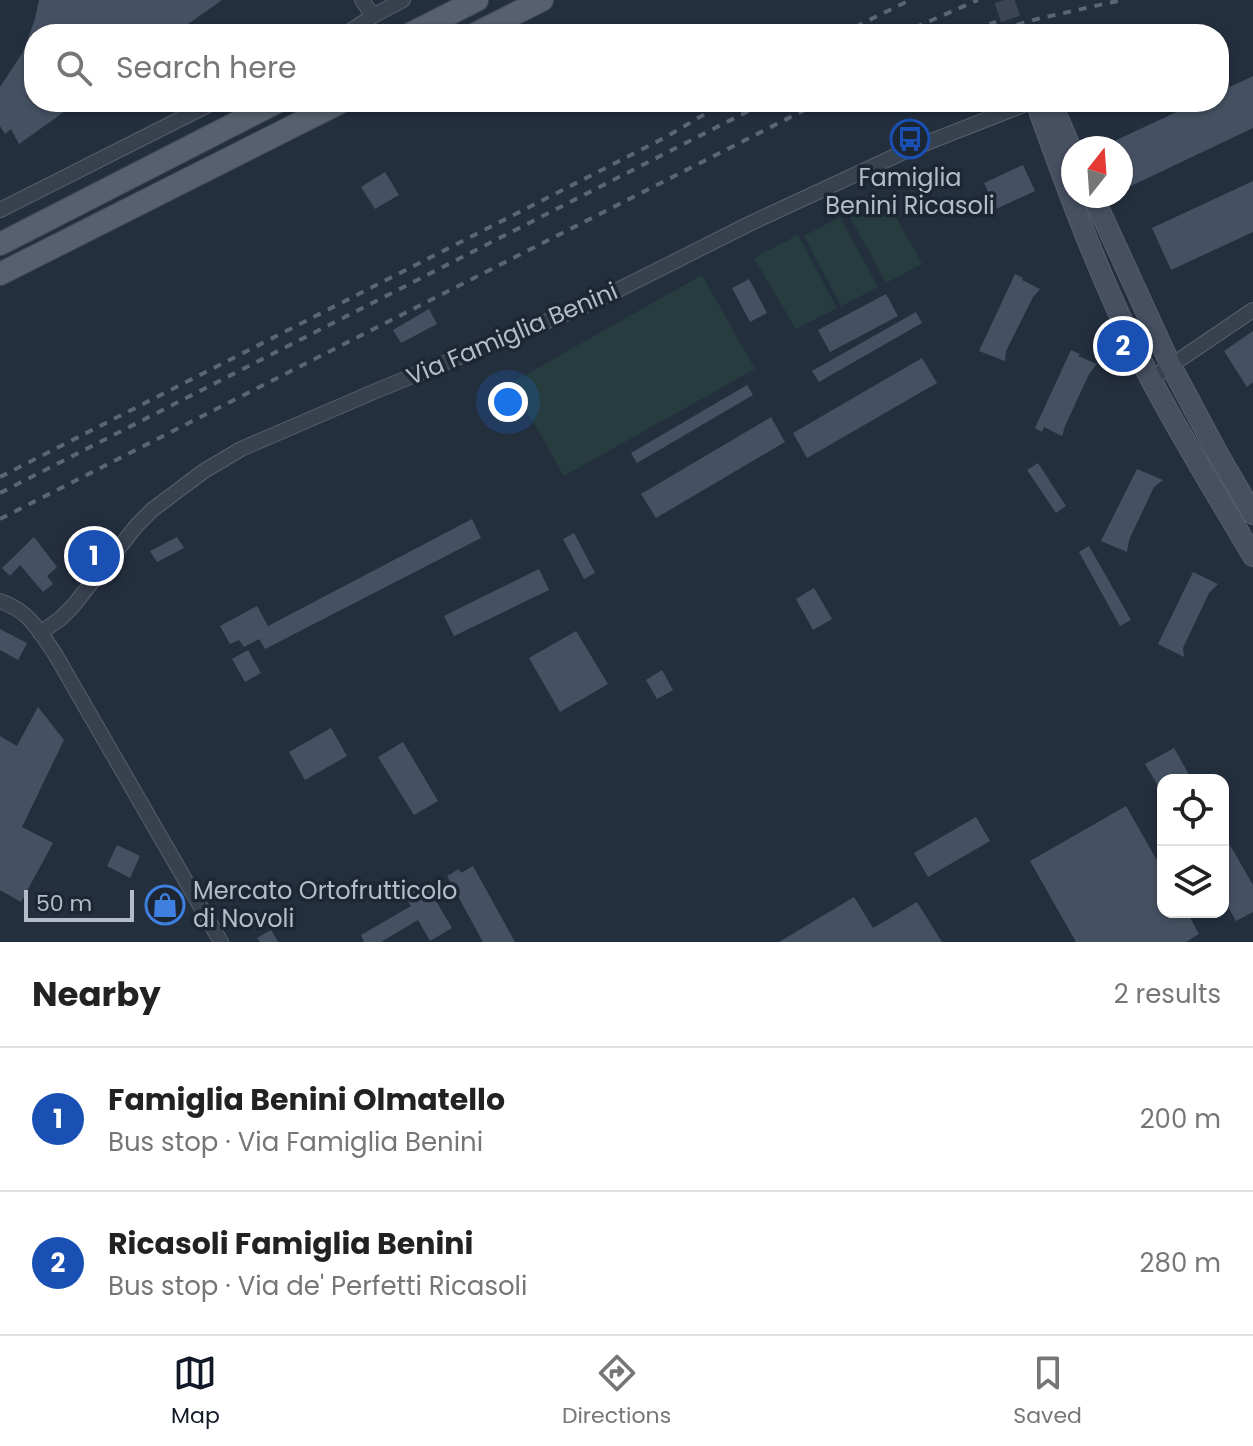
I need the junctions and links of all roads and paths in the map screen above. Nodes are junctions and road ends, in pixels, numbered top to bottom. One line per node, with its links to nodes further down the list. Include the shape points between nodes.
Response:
1 (362, 0): 5 (street)
2 (403, 0): 5 (street)
3 (477, 0): 7 (main road)
4 (539, 1): 8 (main road)
5 (373, 16): 6 (street)
6 (361, 24)
7 (430, 24)
8 (494, 24)
9 (194, 112): 18 (street)
10 (253, 112): 16 (street)
11 (256, 112): 16 (main road)
12 (321, 112): 23 (main road)
13 (1007, 112): 32 (street, Via Famiglia Benini, via 906,151 592,303 241,449 152,510 73,606)
14 (1037, 112): 25 (main road)
15 (1055, 112): 17 (main road)
16 (246, 117): 22 (main road)
17 (1066, 136)
18 (25, 198): 19 (street); 21 (street)
19 (0, 200)
20 (1098, 208): 24 (main road)
21 (0, 210)
22 (0, 244)
23 (0, 274)
24 (1135, 289): 25 (street, via 1120,287); 27 (main road)
25 (1114, 300): 28 (main road)
26 (1253, 310): 27 (street)
27 (1171, 366): 28 (street); 29 (main road)
28 (1151, 379): 30 (main road)
29 (1253, 514)
30 (1253, 556)
31 (0, 601): 32 (street, via 25,613)
32 (40, 633): 33 (street)
33 (221, 942)

